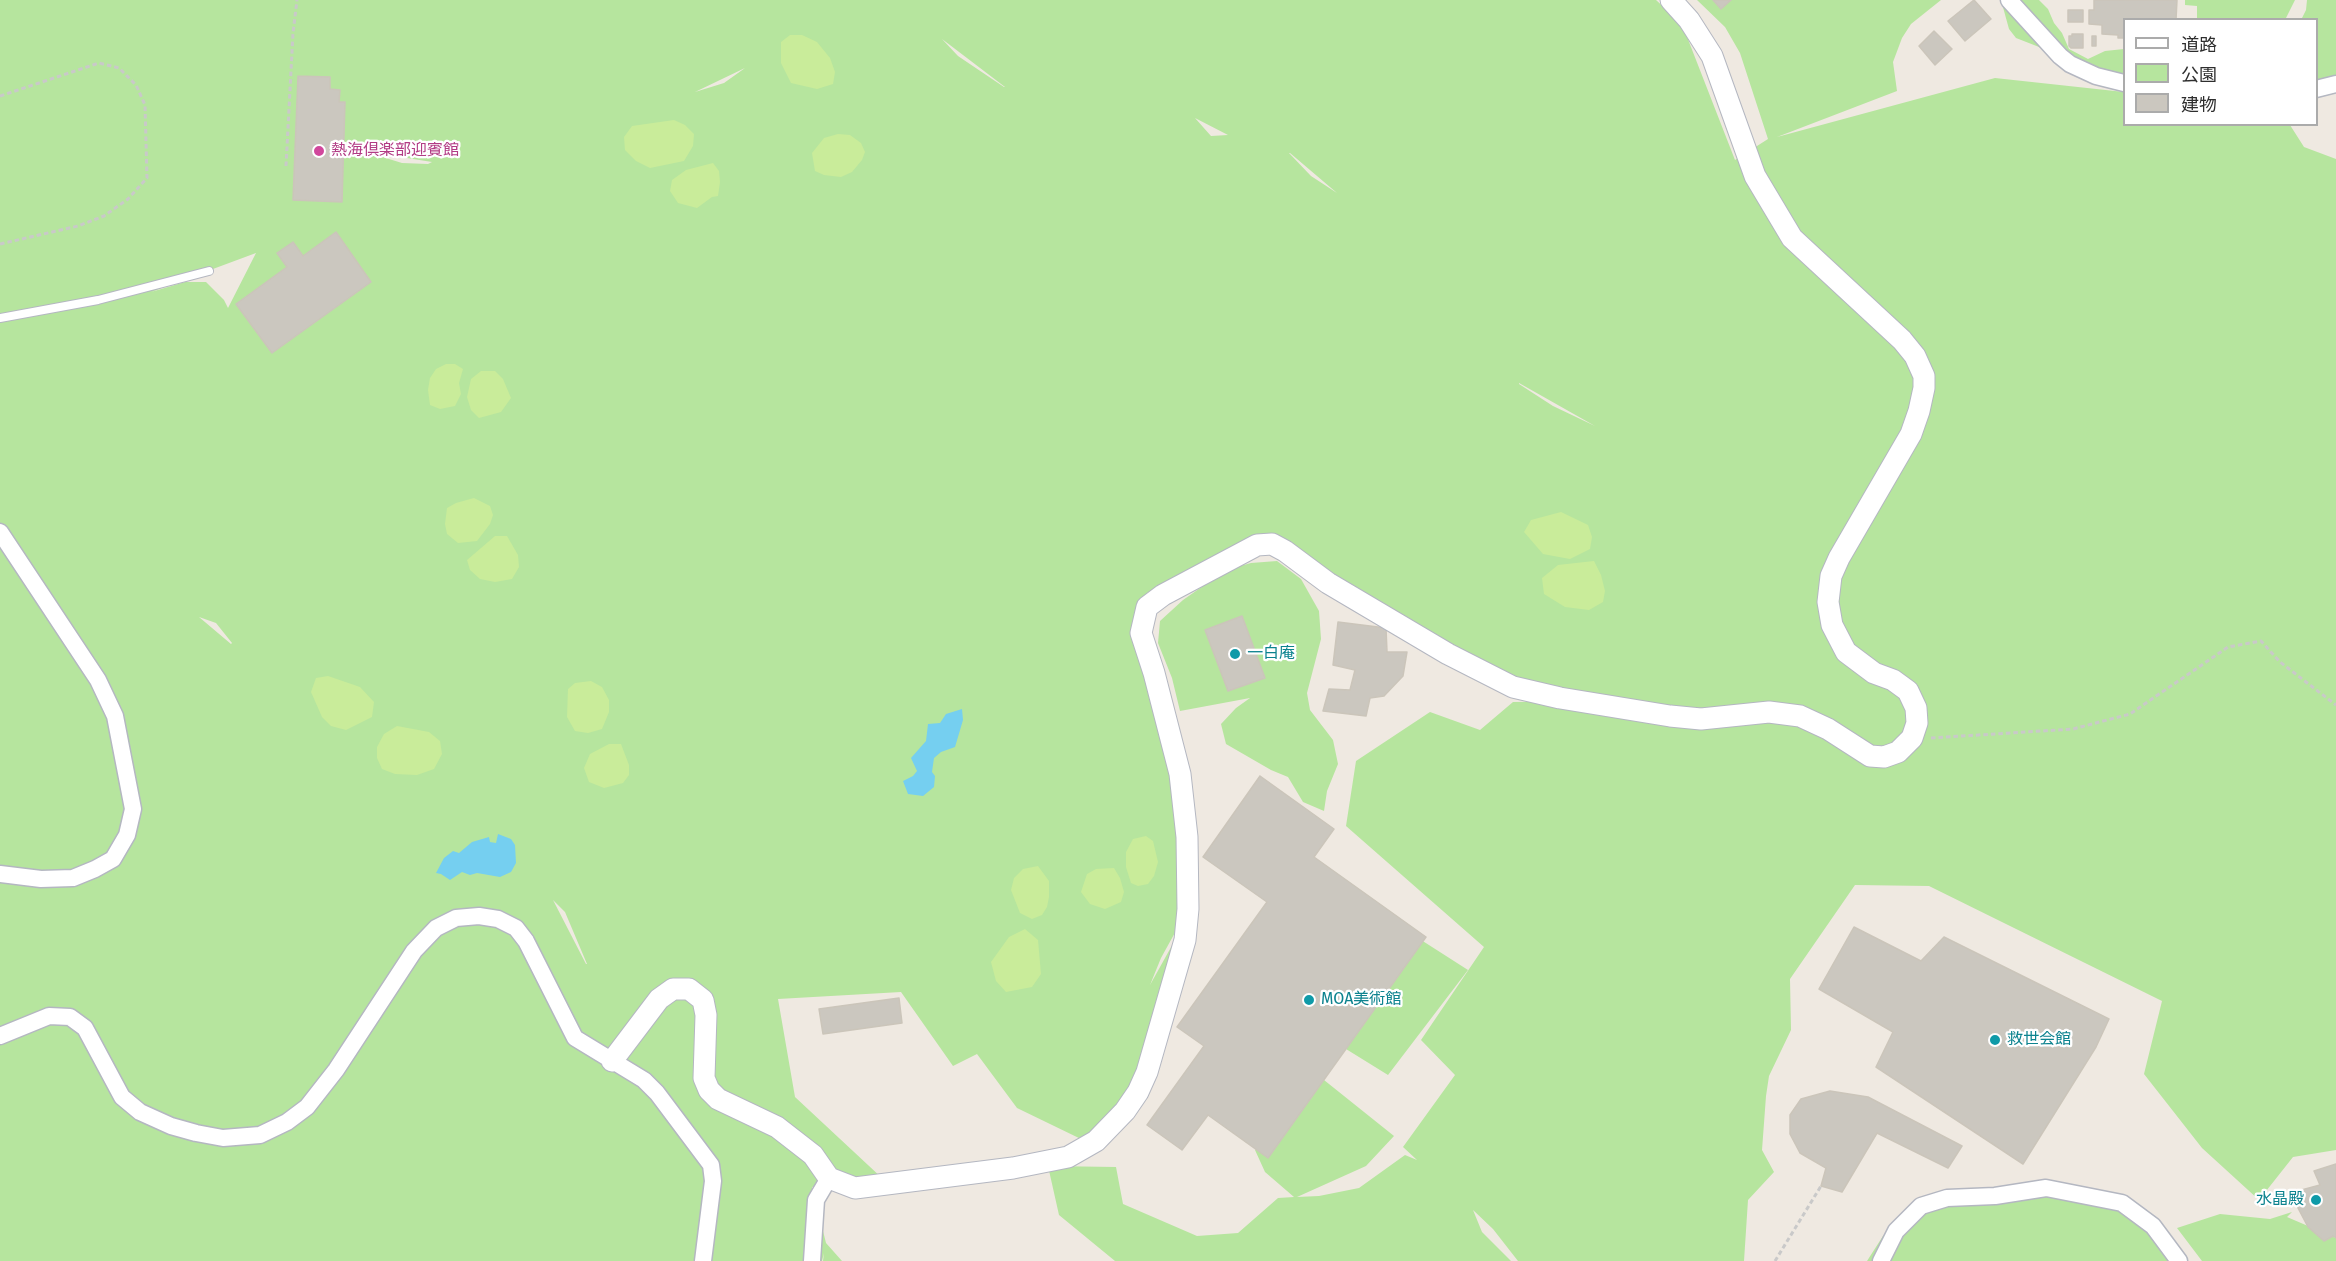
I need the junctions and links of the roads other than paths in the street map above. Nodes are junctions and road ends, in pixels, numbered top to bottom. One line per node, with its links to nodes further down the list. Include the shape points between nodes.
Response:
1 (1671, 0): 12 (street, via 1712,56 1755,176 1792,238 1902,340 1924,376 1911,434 1839,558 1831,576 1828,602 1832,626 1846,652 1908,691 1916,708 1912,738 1898,752 1870,756 1800,716 1769,712 1701,719 1670,716 1513,687 1338,589 1285,551 1272,544 1257,545 1163,594 1147,608 1141,633 1180,774 1187,837 1188,909 1185,940 1138,1092 1096,1141 1068,1157 855,1188)
2 (2009, 0): 3 (street, via 2070,64)
3 (2123, 83)
4 (2336, 84): 5 (street)
5 (2318, 88)
6 (209, 271): 7 (lane, via 98,300)
7 (0, 318)
8 (0, 532): 9 (street, via 98,680 115,716 133,809 127,835 113,859 95,870 73,878)
9 (0, 874)
10 (0, 1036): 11 (street, via 49,1016 70,1017 85,1028 122,1097 140,1112 196,1133 223,1138 260,1135 308,1107 414,951 436,928 456,918 479,916 498,919 516,928 575,1038)
11 (612, 1061): 12 (street, via 659,999 673,989 689,989 703,1000 706,1015 704,1078 709,1090 718,1099 777,1127 813,1155); 13 (street, via 644,1080 657,1093 711,1165 713,1181)
12 (829, 1178): 14 (street, via 816,1200)
13 (703, 1261)
14 (812, 1261)
15 (1881, 1261): 16 (street, via 1896,1231 1921,1206 1947,1198 2046,1188 2122,1203 2153,1226)
16 (2179, 1261)

